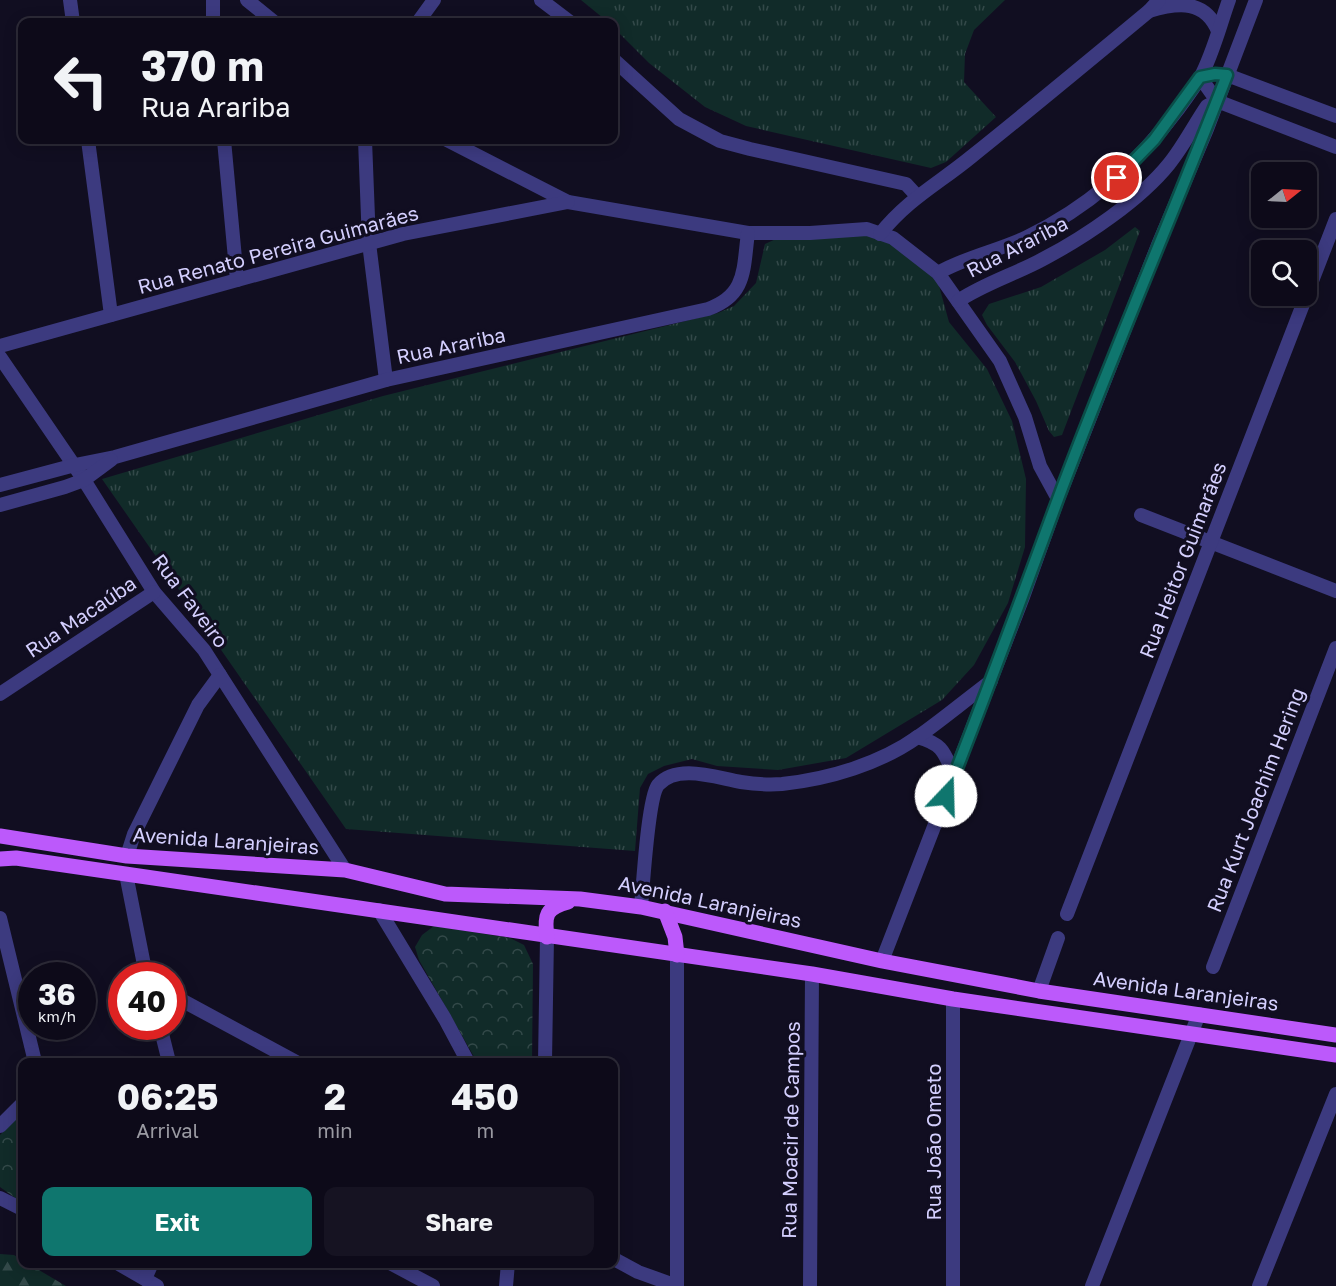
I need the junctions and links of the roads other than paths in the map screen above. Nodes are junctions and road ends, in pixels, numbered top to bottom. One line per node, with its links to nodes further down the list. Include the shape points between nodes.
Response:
1 (70, 0): 10 (street)
2 (213, 0): 11 (street)
3 (247, 0): 12 (street)
4 (434, 0): 13 (street)
5 (541, 0): 14 (street)
6 (1159, 0): 9 (street)
7 (1229, 0): 15 (street, Rua Arariba)
8 (1256, 0): 17 (street)
9 (1149, 11): 15 (street, via 1189,3 1204,10); 26 (street, via 964,163)
10 (72, 18)
11 (213, 18)
12 (269, 18)
13 (421, 18)
14 (565, 18)
15 (1218, 31): 18 (street, Rua Arariba)
16 (618, 64): 26 (street, via 666,109 705,135 735,146 906,184)
17 (1227, 75): 18 (street); 19 (street); 20 (street)
18 (1200, 77): 19 (street); 32 (street, Rua Arariba, via 1154,140 1090,199 1028,237 952,264)
19 (1217, 101): 25 (street); 34 (street, Rua Arariba, via 1207,106 1169,164 1125,205 1053,254); 43 (street)
20 (1336, 116)
21 (89, 144): 35 (street)
22 (224, 144): 33 (street)
23 (365, 144): 31 (street)
24 (455, 144): 27 (street)
25 (1336, 147)
26 (917, 196): 30 (street)
27 (568, 202): 29 (street); 31 (street, Rua Renato Pereira Guimarães)
28 (1336, 219): 46 (street, Rua Heitor Guimarães)
29 (748, 233): 30 (street, via 867,229); 38 (street, Rua Arariba, via 741,283 719,305)
30 (880, 234): 32 (street, via 893,238)
31 (369, 243): 33 (street, Rua Renato Pereira Guimarães); 38 (street)
32 (938, 273): 34 (street)
33 (237, 280): 35 (street, Rua Renato Pereira Guimarães)
34 (958, 301): 43 (street, via 1000,361 1025,417 1040,466)
35 (111, 315): 36 (street, Rua Renato Pereira Guimarães)
36 (0, 346)
37 (0, 357): 40 (street, Rua Faveiro)
38 (386, 380): 39 (street, Rua Arariba)
39 (115, 457): 40 (street, Rua Arariba); 41 (street, Rua Arariba)
40 (75, 465): 41 (street, Rua Faveiro); 42 (street, Rua Arariba)
41 (84, 480): 44 (street, Rua Arariba); 48 (street, Rua Faveiro)
42 (0, 485)
43 (1058, 499): 51 (street)
44 (0, 505)
45 (1141, 515): 46 (street)
46 (1211, 542): 47 (street); 64 (street, Rua Heitor Guimarães)
47 (1336, 591)
48 (154, 592): 50 (street, Rua Faveiro, via 204,650); 52 (street, Rua Macaúba)
49 (1336, 648): 71 (street, Rua Kurt Joachim Hering)
50 (220, 675): 56 (street, via 198,705 134,834); 58 (street, Rua Faveiro)
51 (991, 681): 53 (street); 54 (street)
52 (0, 694)
53 (917, 738): 54 (street, via 931,741 944,752); 61 (street, via 864,766 821,778 780,784 674,775 658,786 651,806)
54 (954, 776): 69 (street)
55 (0, 836): 56 (main road, Avenida Laranjeiras)
56 (127, 856): 58 (main road, Avenida Laranjeiras)
57 (2, 862): 59 (main road, Avenida Laranjeiras, via 26,860)
58 (345, 870): 60 (main road, Avenida Laranjeiras, via 445,894)
59 (126, 874): 62 (main road, Avenida Laranjeiras); 70 (street)
60 (580, 899): 61 (main road, Avenida Laranjeiras); 66 (main road, via 556,905 548,912)
61 (640, 907): 63 (main road, Avenida Laranjeiras)
62 (380, 910): 66 (main road, Avenida Laranjeiras); 84 (street)
63 (665, 911): 68 (main road); 69 (main road, Avenida Laranjeiras)
64 (1067, 915)
65 (0, 918): 81 (street)
66 (547, 937): 68 (main road, Avenida Laranjeiras); 85 (street)
67 (1058, 938): 73 (street)
68 (677, 955): 72 (main road, Avenida Laranjeiras); 100 (street)
69 (882, 961): 73 (main road, Avenida Laranjeiras)
70 (143, 962)
71 (1213, 967)
72 (812, 974): 74 (main road, Avenida Laranjeiras); 101 (street, Rua Moacir de Campos)
73 (1039, 991): 76 (main road, Avenida Laranjeiras)
74 (953, 999): 77 (main road, Avenida Laranjeiras); 102 (street, Rua João Ometo)
75 (186, 1003): 83 (street)
76 (1198, 1014): 77 (street); 78 (main road, Avenida Laranjeiras)
77 (1190, 1033): 80 (main road, Avenida Laranjeiras); 103 (street)
78 (1336, 1035)
79 (163, 1040): 82 (street)
80 (1336, 1055)
81 (34, 1058)
82 (168, 1058)
83 (289, 1058)
84 (466, 1058)
85 (545, 1058)
86 (1336, 1094): 104 (street)
87 (18, 1108): 88 (street)
88 (0, 1126)
89 (0, 1198): 90 (street)
90 (18, 1207)
91 (618, 1261): 100 (street)
92 (126, 1268): 96 (street)
93 (150, 1268): 96 (street)
94 (399, 1268): 98 (street)
95 (508, 1268): 99 (street)
96 (145, 1279): 97 (street)
97 (158, 1286)
98 (433, 1286)
99 (506, 1286)
100 (677, 1286)
101 (810, 1286)
102 (953, 1286)
103 (1092, 1286)
104 (1260, 1286)

